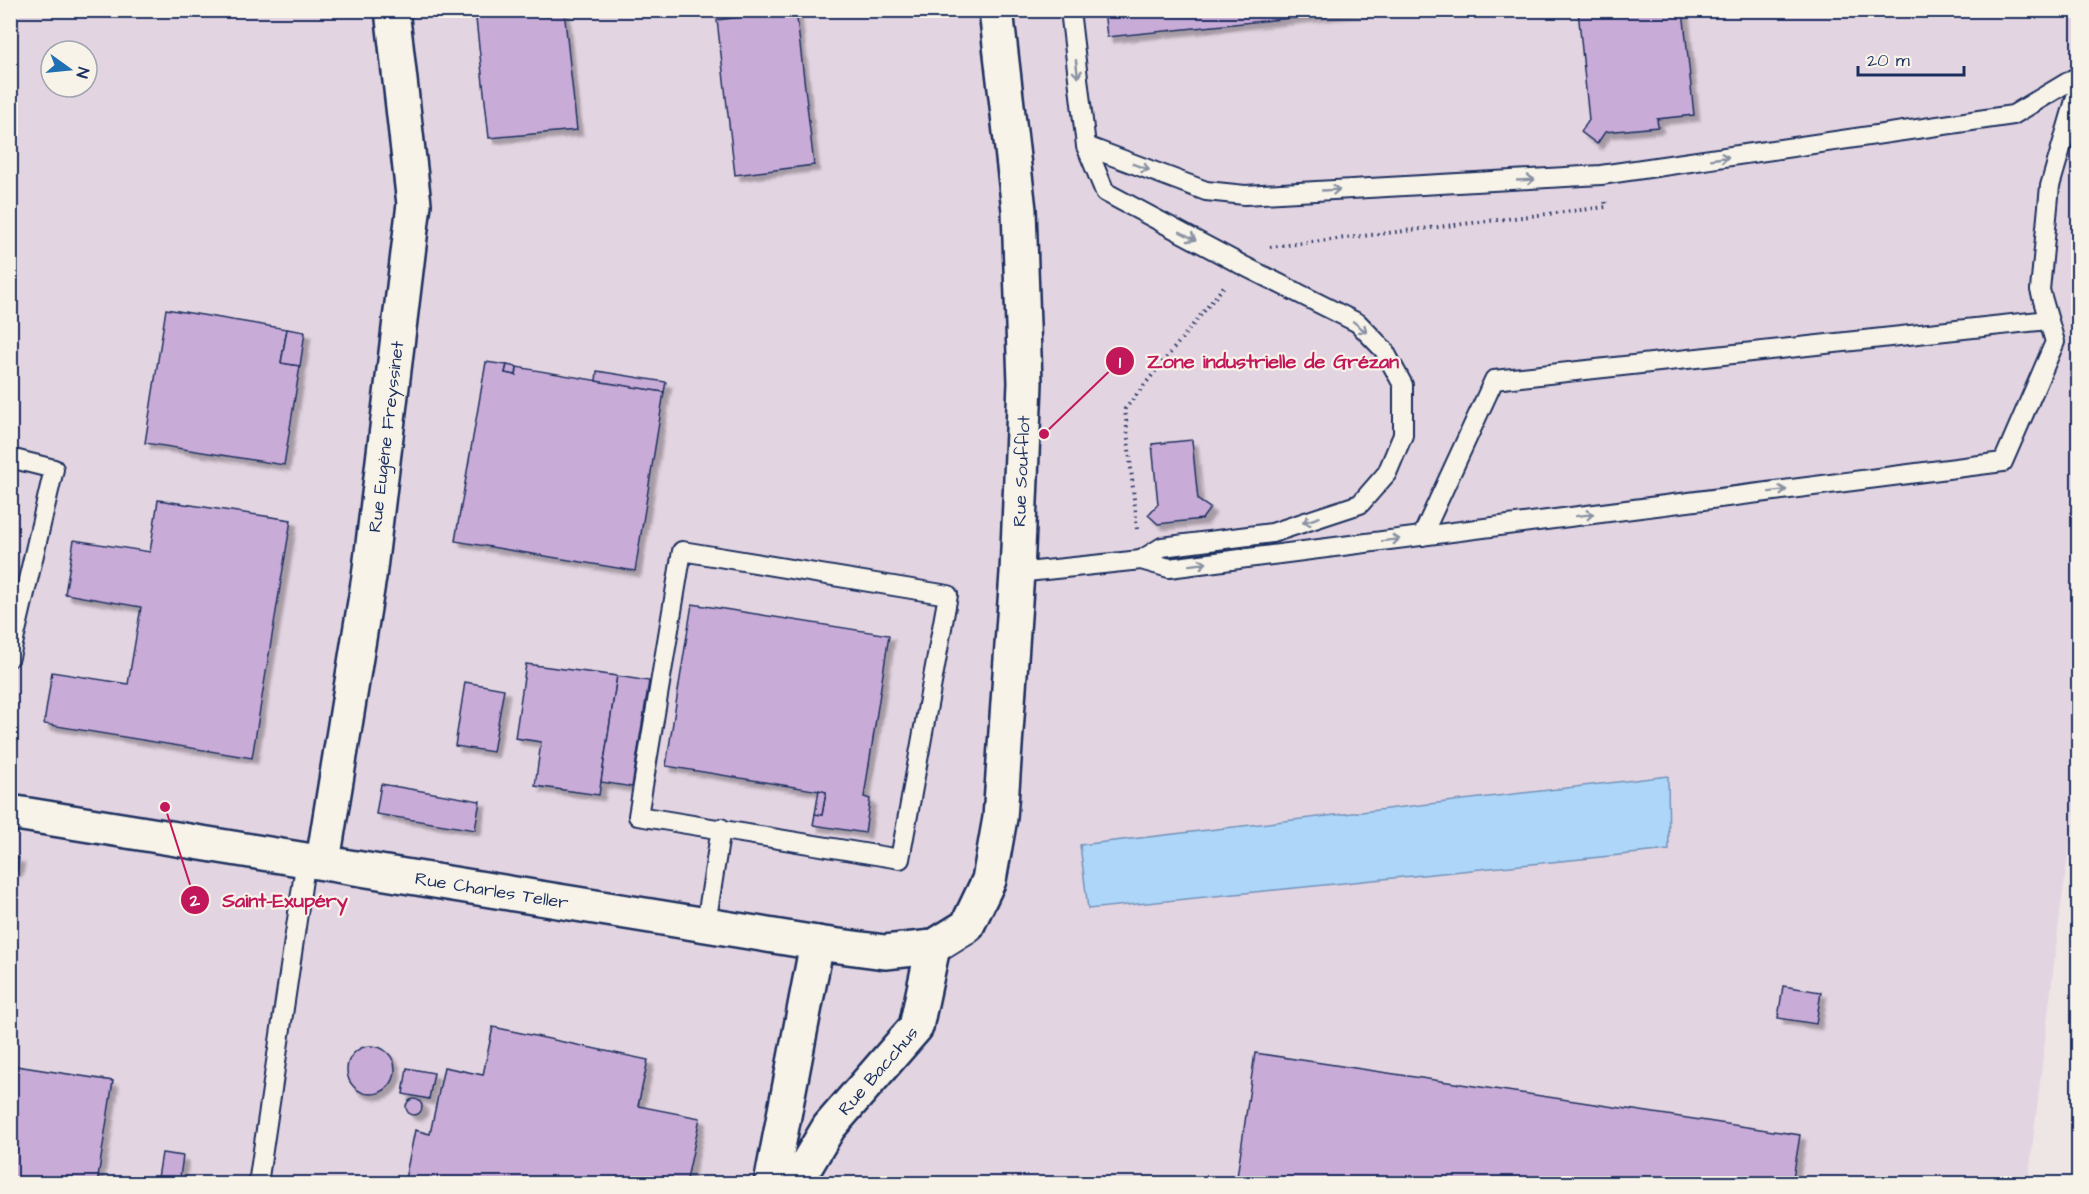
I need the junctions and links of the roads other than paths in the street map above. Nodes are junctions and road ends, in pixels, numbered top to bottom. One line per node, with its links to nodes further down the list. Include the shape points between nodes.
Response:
1 (392, 10): 15 (street, Rue Eugène Freyssinet, via 414,204 369,577)
2 (996, 10): 11 (street, Rue Soufflot, via 1020,222 1025,383)
3 (1070, 10): 6 (lane, one-way to 6)
4 (2079, 76): 6 (lane, one-way to 4, via 1206,191 1245,195 1601,176 2013,115)
5 (2079, 90): 7 (lane, via 2050,186 2040,290)
6 (1086, 146): 10 (lane, one-way to 10, via 1105,192 1358,323 1384,350 1403,385 1403,435 1387,473 1360,504 1272,533 1162,547)
7 (2048, 320): 9 (lane, via 1494,381); 9 (lane, one-way to 7, via 2002,462 2055,342)
8 (10, 458): 12 (lane, via 54,469)
9 (1422, 536): 10 (lane, one-way to 9, via 1169,568)
10 (1141, 560): 11 (lane)
11 (1017, 573): 17 (street, Rue Soufflot, via 1000,818 989,880)
12 (10, 657)
13 (10, 812): 15 (street, Rue Charles Teller)
14 (721, 828): 14 (lane, via 900,859 948,595 682,551 638,816); 16 (lane)
15 (315, 860): 16 (street, Rue Charles Teller); 20 (lane)
16 (706, 924): 18 (street, Rue Charles Teller)
17 (967, 926): 19 (street, Rue Charles Teller)
18 (817, 943): 19 (street, Rue Charles Teller, via 885,952); 21 (street)
19 (933, 947): 22 (street, Rue Bacchus, via 916,1027 829,1127)
20 (258, 1184)
21 (771, 1184)
22 (795, 1184)

